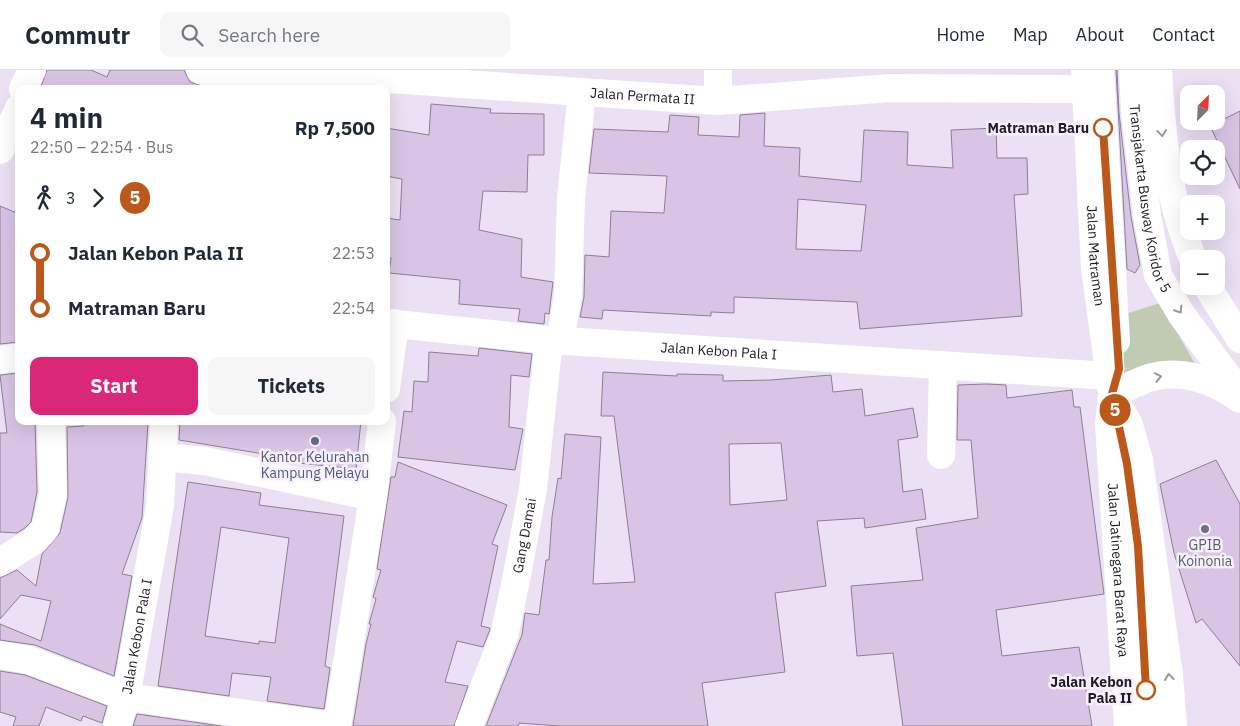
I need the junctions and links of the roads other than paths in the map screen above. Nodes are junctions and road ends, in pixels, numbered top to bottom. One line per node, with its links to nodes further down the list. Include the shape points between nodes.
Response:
1 (32, 70): 9 (street)
2 (200, 70): 8 (street, Jalan Permata II)
3 (718, 70): 11 (street)
4 (1133, 70): 24 (street, Transjakarta Busway Koridor 5, one-way to 24, via 1147,215 1158,275 1181,314)
5 (1158, 70): 14 (street, one-way to 14, via 1166,172 1179,225)
6 (420, 76): 8 (street, Jalan Permata II, via 314,74); 10 (street, Jalan Permata II)
7 (1090, 76): 11 (street, Jalan Permata II); 23 (street, via 1119,369)
8 (277, 78)
9 (25, 85)
10 (582, 93): 11 (street, Jalan Permata II); 19 (street, Gang Damai, via 572,198 568,296)
11 (718, 101)
12 (15, 117): 13 (street)
13 (0, 150)
14 (1189, 250)
15 (1213, 295): 18 (street)
16 (391, 323): 17 (street, Jalan Kebon Pala I); 19 (street, Jalan Kebon Pala I)
17 (390, 336)
18 (1240, 339)
19 (554, 340): 22 (street, Jalan Kebon Pala I); 37 (street, Gang Damai, via 534,488 504,636)
20 (15, 358): 21 (street)
21 (0, 360)
22 (943, 366): 23 (street, Jalan Kebon Pala I); 29 (street)
23 (1111, 385): 25 (street, one-way to 25, via 1168,375 1197,378 1224,387); 38 (street, Jalan Jatinegara Barat Raya, via 1109,424); 39 (street, via 1127,464 1138,546 1146,690); 40 (street, Jalan Jatinegara Barat Raya, one-way to 23, via 1139,460 1130,425)
24 (1240, 393)
25 (1240, 399)
26 (51, 425): 32 (street, via 53,494 46,529 35,540)
27 (164, 425): 30 (street, Jalan Kebon Pala I)
28 (382, 425): 31 (street, Jalan Kebon Pala I)
29 (941, 455)
30 (162, 457): 31 (street, via 205,461); 34 (street, Jalan Kebon Pala I, via 160,506)
31 (373, 497): 36 (street, Jalan Kebon Pala I)
32 (0, 562)
33 (0, 655): 34 (street, via 29,660)
34 (126, 697): 35 (street); 36 (street, Jalan Kebon Pala I)
35 (117, 726)
36 (335, 726)
37 (469, 726)
38 (1128, 726)
39 (1152, 726)
40 (1173, 726)

